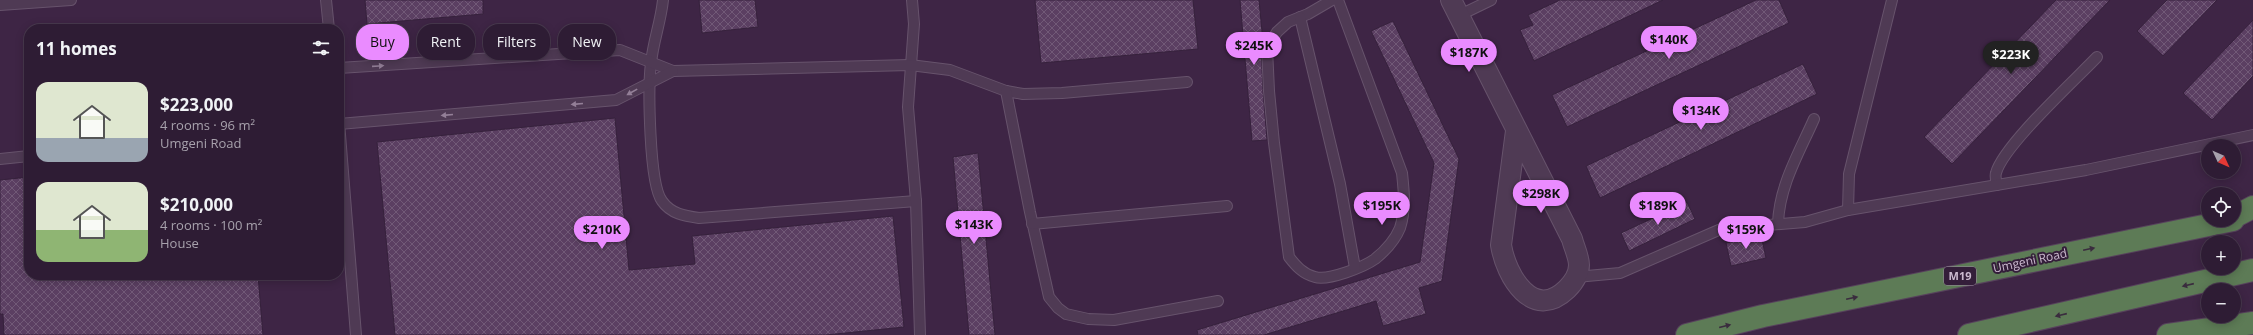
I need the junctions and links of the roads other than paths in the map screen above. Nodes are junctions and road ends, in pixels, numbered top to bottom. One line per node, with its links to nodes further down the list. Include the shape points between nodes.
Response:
1 (71, 0): 9 (lane)
2 (326, 0): 13 (lane)
3 (663, 0): 15 (lane)
4 (912, 0): 16 (lane, via 914,24)
5 (1332, 0): 12 (lane)
6 (1338, 0): 40 (lane, via 1402,173 1405,198 1399,229 1389,246 1375,259)
7 (1491, 0): 11 (lane)
8 (1892, 0): 33 (lane, via 1849,174)
9 (11, 2): 10 (lane)
10 (0, 5)
11 (1455, 8): 24 (street)
12 (1300, 17): 40 (lane, via 1340,184); 40 (lane, via 1288,22 1276,32 1267,48 1268,90 1289,257 1301,271 1316,278 1332,277)
13 (328, 24)
14 (2097, 57): 29 (lane, via 2004,156 1996,174)
15 (650, 63): 17 (lane, one-way to 15, via 620,50); 18 (lane); 19 (lane)
16 (910, 65): 18 (lane); 21 (lane, via 950,70); 30 (lane, via 908,107)
17 (344, 68)
18 (673, 71): 19 (lane)
19 (651, 81): 23 (lane, one-way to 23, via 616,100); 30 (lane, via 650,132 656,189 661,201 678,214 699,218)
20 (1187, 82): 21 (lane, via 1056,93 1023,94)
21 (1006, 91): 37 (lane)
22 (1814, 119): 38 (lane, via 1780,199)
23 (344, 123)
24 (1516, 131): 42 (street, via 1572,239 1579,263); 42 (street, via 1502,245 1508,271 1527,295 1538,299 1557,296 1572,284)
25 (2253, 135): 29 (lane, via 2086,170)
26 (24, 157): 27 (lane)
27 (0, 159)
28 (344, 185): 45 (lane)
29 (1997, 185): 33 (lane)
30 (916, 201): 46 (lane)
31 (1227, 206): 37 (lane)
32 (2253, 207): 34 (highway)
33 (1848, 210): 38 (lane, via 1805,222)
34 (2241, 214)
35 (2253, 216): 36 (highway, Umgeni Road / M19)
36 (2241, 218)
37 (1032, 224): 43 (lane, via 1049,297 1066,314 1088,319 1114,320)
38 (1778, 224): 42 (lane, via 1721,229 1620,273)
39 (2201, 226): 47 (highway, Umgeni Road / M19, one-way to 39, via 1763,316)
40 (1355, 268)
41 (2253, 270): 48 (highway, one-way to 48)
42 (1576, 277)
43 (1218, 301)
44 (2253, 323): 49 (highway)
45 (356, 335)
46 (920, 335)
47 (1687, 335)
48 (1969, 335)
49 (2168, 335)

